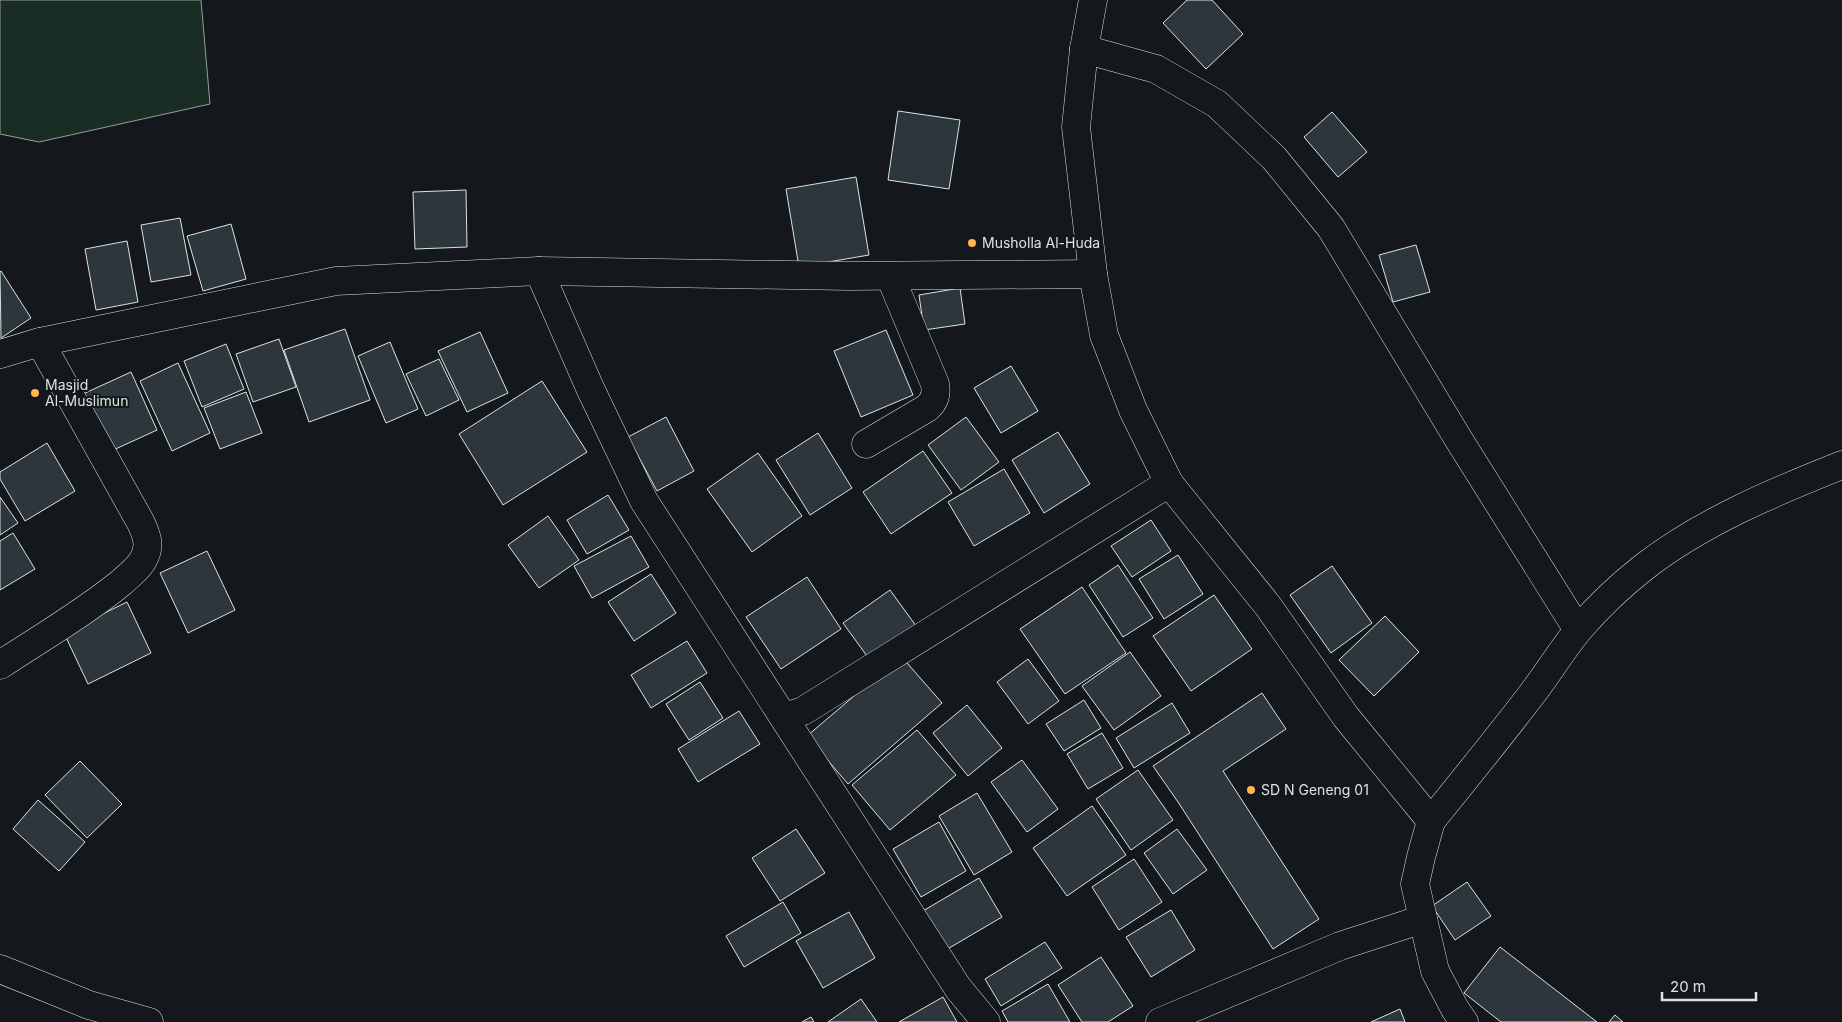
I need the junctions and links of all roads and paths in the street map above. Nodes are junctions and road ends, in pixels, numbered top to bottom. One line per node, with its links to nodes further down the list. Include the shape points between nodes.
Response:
1 (1093, 0): 2 (street)
2 (1084, 49): 4 (street, via 1076,127); 11 (street, via 1156,69 1217,104 1274,158 1331,228)
3 (539, 271): 5 (street); 6 (street, via 336,281); 13 (street, via 644,501)
4 (1093, 274): 5 (street); 10 (street, via 1104,335 1133,410)
5 (890, 276): 8 (street, via 936,384 936,391 932,404)
6 (40, 342): 7 (street); 12 (street, via 141,523 148,545 137,569 105,595)
7 (0, 354)
8 (866, 444)
9 (1842, 465): 11 (street, via 1764,498 1696,532 1644,568 1604,602)
10 (1170, 483): 13 (street, via 803,711); 14 (street, via 1268,606 1346,717)
11 (1578, 630): 14 (street)
12 (0, 665)
13 (784, 717): 18 (street, via 958,988)
14 (1431, 822): 15 (street, via 1415,884)
15 (1423, 920): 19 (street, via 1340,946); 20 (street, via 1435,971)
16 (0, 969): 17 (street, via 89,1005)
17 (149, 1022)
18 (986, 1022)
19 (1160, 1022)
20 (1464, 1022)

